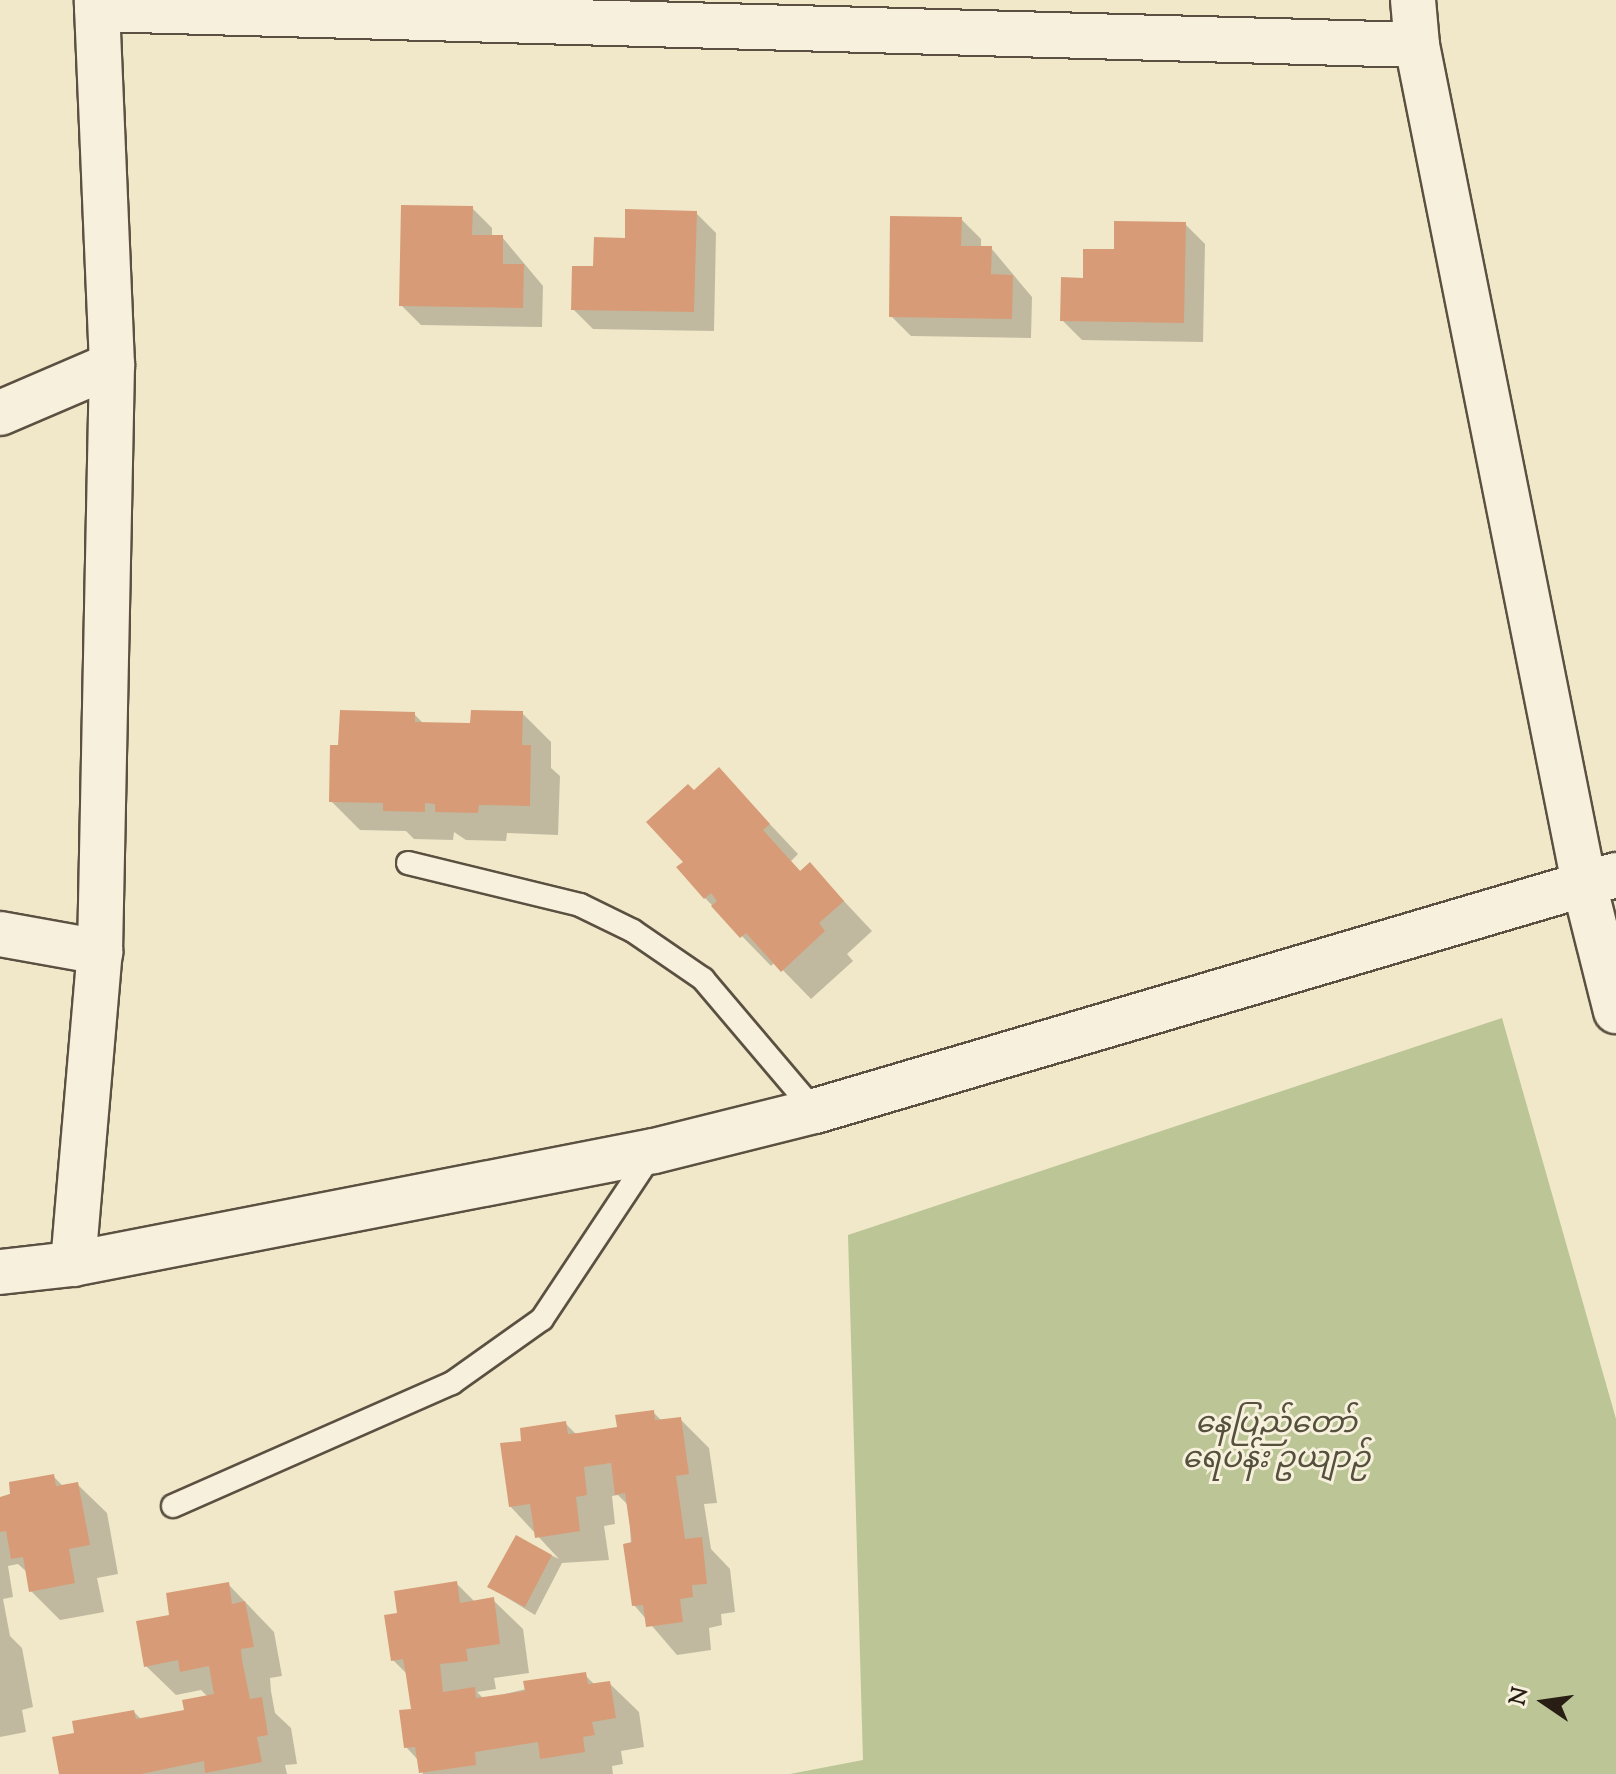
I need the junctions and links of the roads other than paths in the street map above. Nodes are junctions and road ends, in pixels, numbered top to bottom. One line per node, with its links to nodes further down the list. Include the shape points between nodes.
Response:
1 (1413, 0): 3 (street)
2 (97, 4): 3 (street); 4 (street)
3 (1417, 45): 7 (street)
4 (112, 365): 5 (street); 9 (street)
5 (0, 413)
6 (408, 863): 11 (lane, via 580,905 633,931 703,979)
7 (1601, 881): 10 (street); 11 (street)
8 (0, 934): 9 (street)
9 (100, 952): 13 (street)
10 (1616, 1011)
11 (815, 1111): 12 (street)
12 (654, 1151): 13 (street); 15 (lane, via 542,1319 452,1383)
13 (73, 1264): 14 (street)
14 (0, 1272)
15 (173, 1506)

